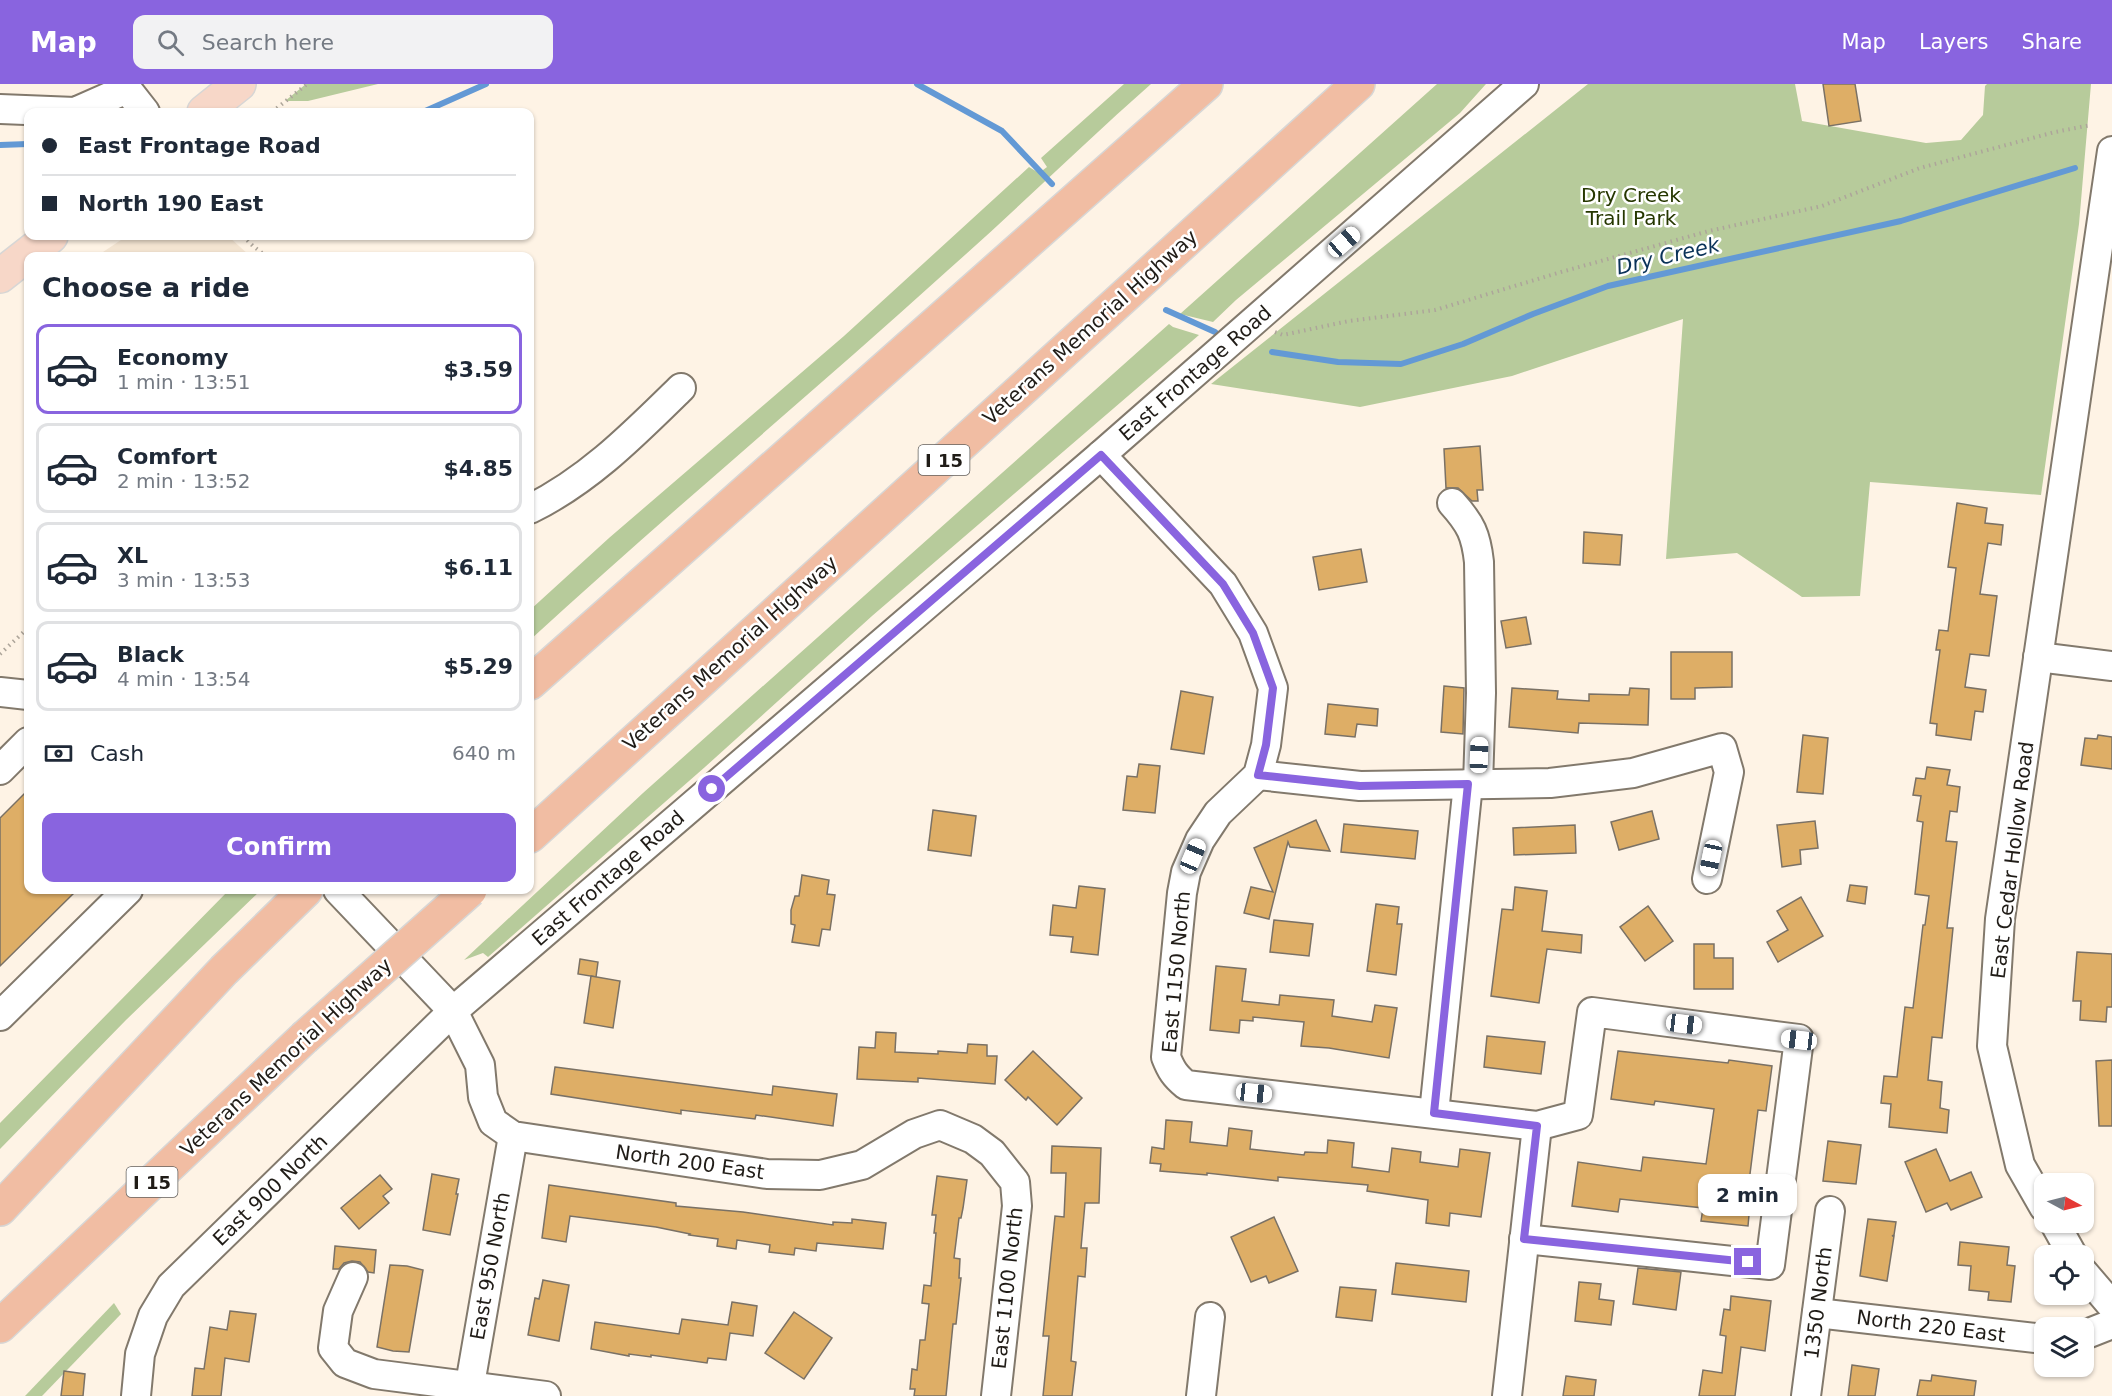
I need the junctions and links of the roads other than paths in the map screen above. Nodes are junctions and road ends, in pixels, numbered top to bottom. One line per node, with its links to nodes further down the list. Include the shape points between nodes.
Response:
1 (239, 84): 8 (main road)
2 (1206, 84): 22 (highway)
3 (1358, 84): 29 (highway, Veterans Memorial Highway / I 15)
4 (1524, 84): 17 (street, East Frontage Road)
5 (126, 86): 6 (street); 7 (street)
6 (83, 108)
7 (142, 108)
8 (209, 108)
9 (0, 109): 10 (street)
10 (24, 110)
11 (2112, 151): 20 (street, East Cedar Hollow Road)
12 (46, 240): 13 (main road)
13 (31, 252)
14 (24, 257): 15 (main road)
15 (0, 276)
16 (681, 388): 19 (street, via 613,454)
17 (1101, 455): 27 (street, via 1223,584 1253,633 1273,688); 35 (street, East Frontage Road)
18 (1452, 503): 28 (street, via 1469,521 1479,562 1481,693)
19 (534, 507)
20 (2038, 657): 21 (street); 41 (street, East Cedar Hollow Road, via 2000,920 1992,1046 2020,1166)
21 (2112, 666)
22 (534, 679)
23 (0, 692): 24 (street)
24 (24, 695)
25 (24, 746): 26 (street)
26 (0, 770)
27 (1258, 775): 28 (street, via 1360,786); 37 (street, East 1150 North, via 1218,813 1186,872 1166,1057 1171,1072 1186,1085)
28 (1473, 784): 30 (street, via 1550,783 1633,773 1722,748 1729,772); 37 (street)
29 (534, 832)
30 (1707, 879)
31 (124, 894): 36 (street)
32 (302, 894): 42 (highway, via 224,969)
33 (342, 894): 35 (street)
34 (466, 894): 51 (highway, Veterans Memorial Highway / I 15, bridge, via 304,1038)
35 (453, 1011): 39 (street, via 480,1065 483,1097 493,1122); 55 (street, East 900 North, via 171,1286 153,1316 140,1354)
36 (0, 1016)
37 (1434, 1113): 38 (street)
38 (1537, 1126): 44 (street); 44 (street, via 1578,1115 1592,1012 1799,1040 1770,1265)
39 (513, 1136): 40 (street, North 200 East, via 767,1174 820,1175 862,1166 914,1134 940,1125 973,1139); 54 (street, East 950 North)
40 (992, 1153): 57 (street, East 1100 North, via 1015,1182 1017,1206)
41 (2034, 1190)
42 (0, 1209)
43 (1830, 1210): 48 (street, 1350 North)
44 (1524, 1239): 59 (street)
45 (353, 1276): 54 (street, via 338,1311 333,1348 345,1363 374,1374)
46 (2094, 1285): 47 (street)
47 (2112, 1306)
48 (1817, 1313): 53 (street, North 220 East); 60 (street, 1350 North)
49 (1210, 1317): 58 (street)
50 (2112, 1324): 52 (street)
51 (0, 1326)
52 (2094, 1331)
53 (2034, 1338)
54 (469, 1392): 56 (street)
55 (136, 1396)
56 (546, 1396)
57 (996, 1396)
58 (1201, 1396)
59 (1507, 1396)
60 (1806, 1396)

